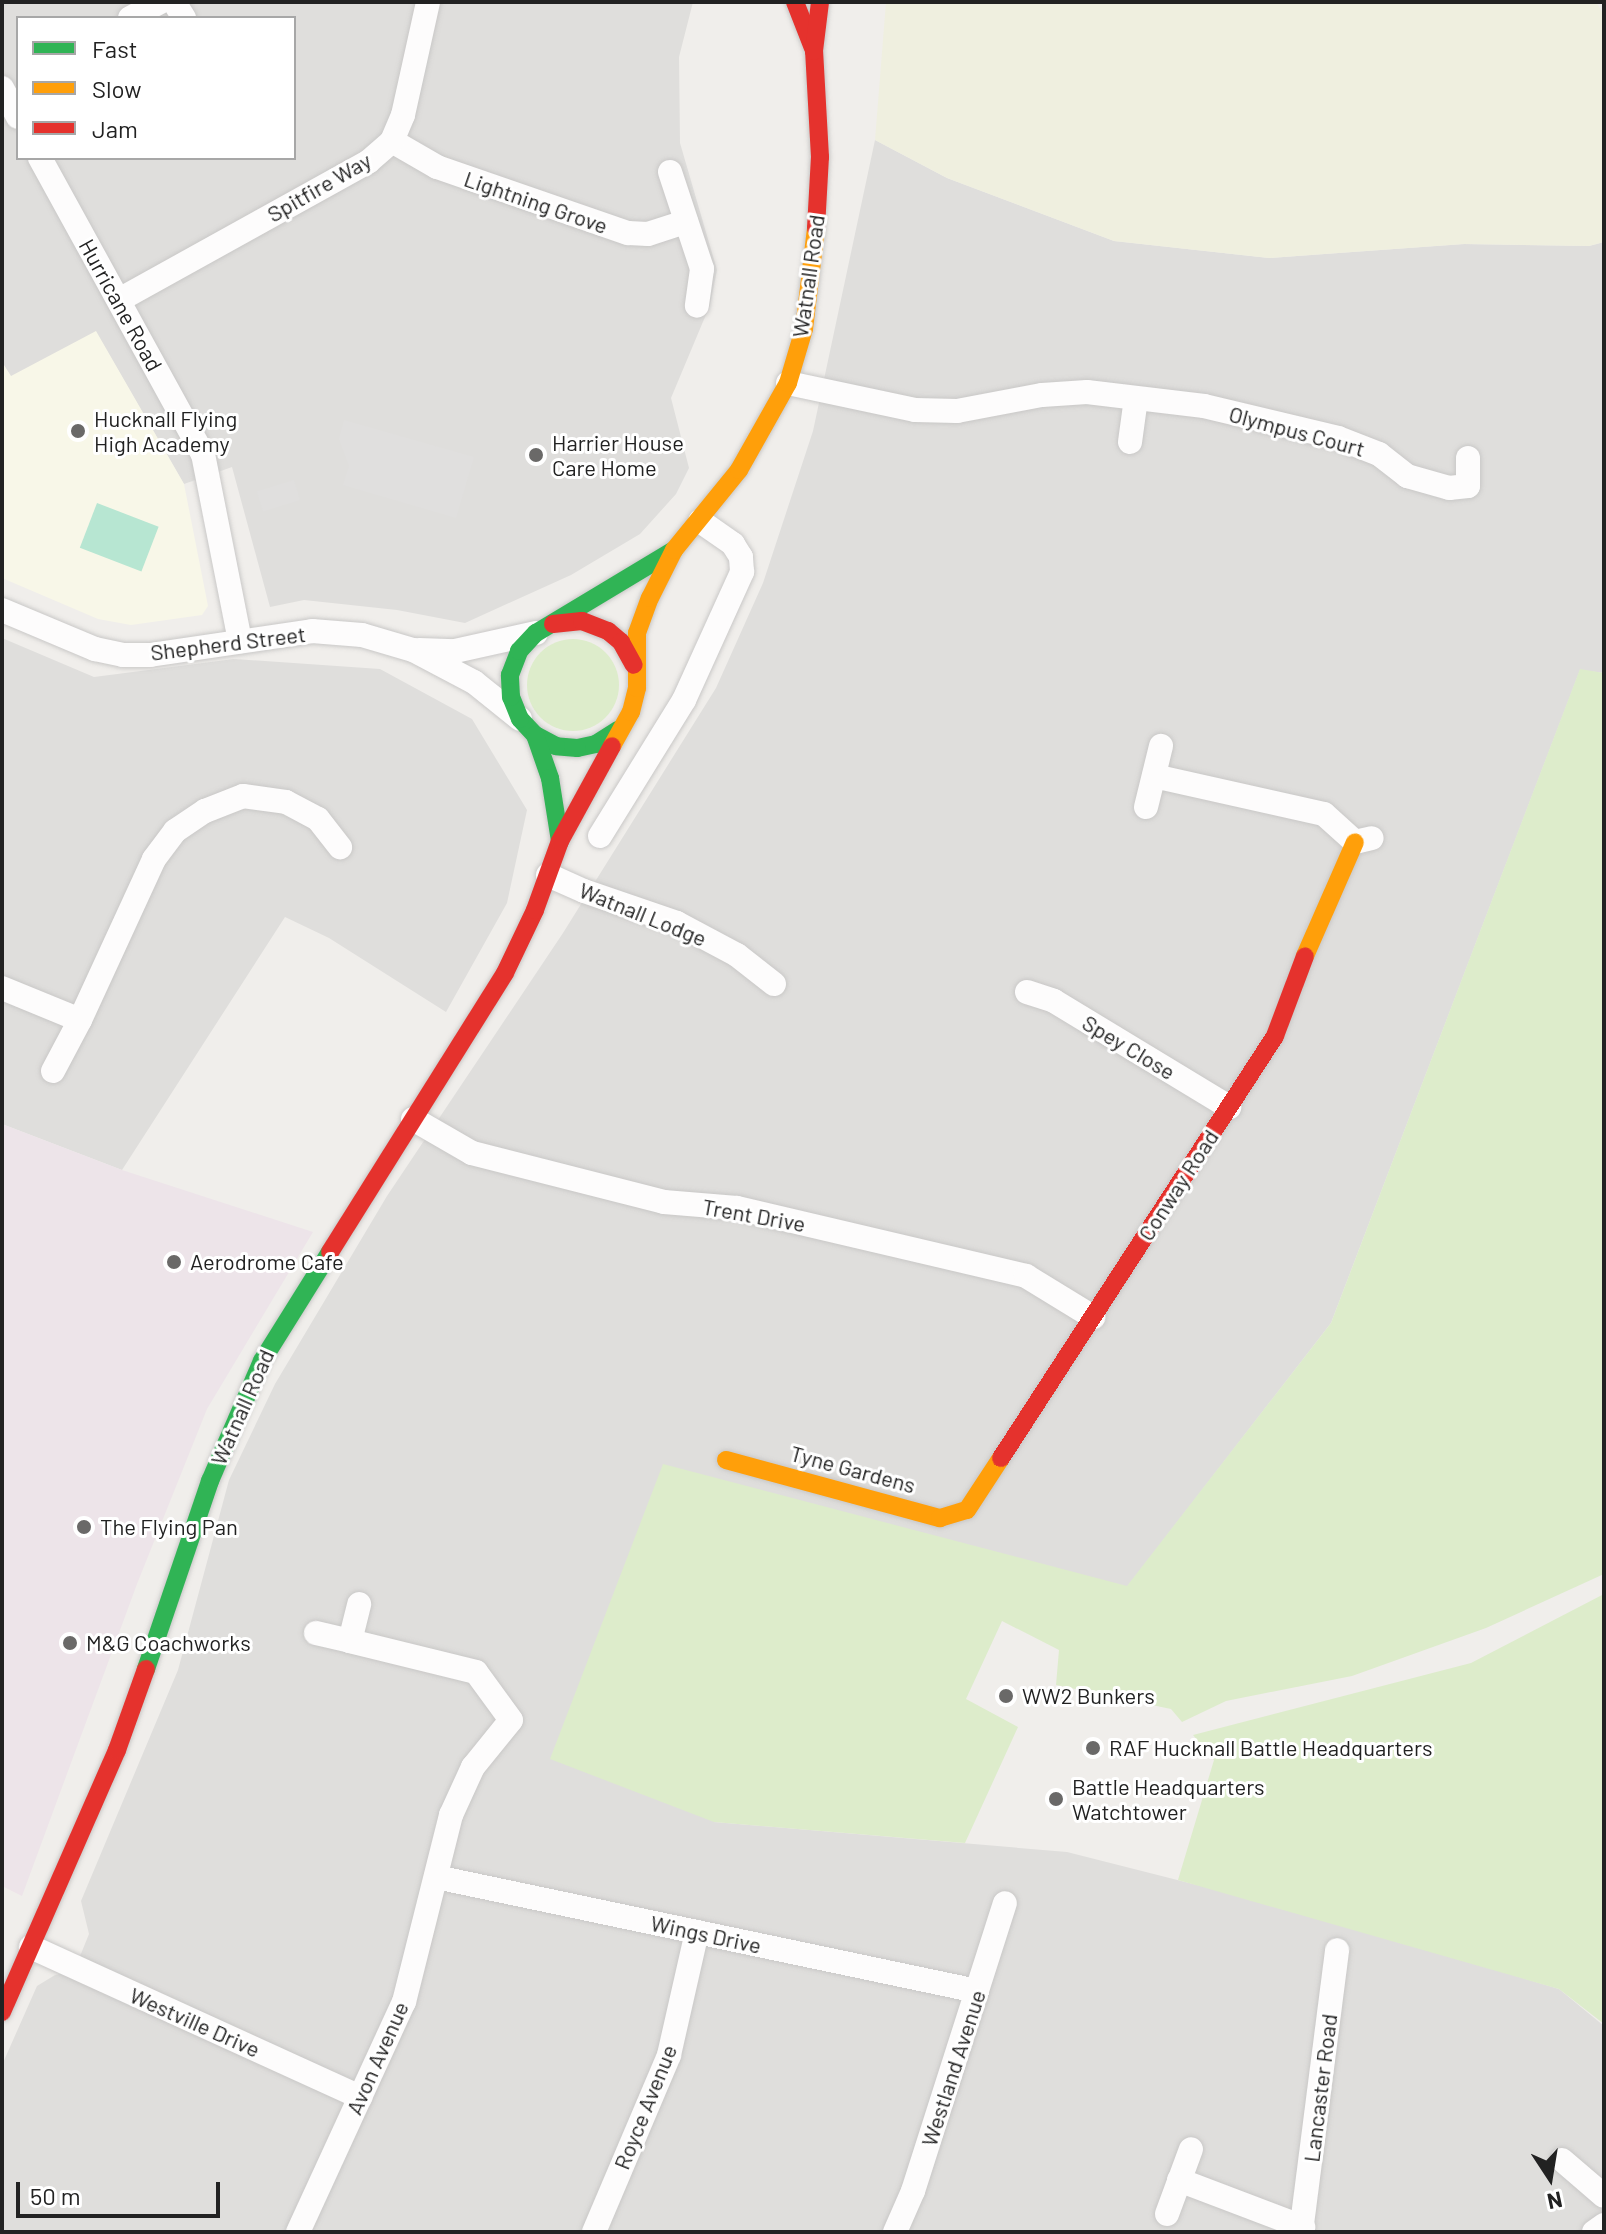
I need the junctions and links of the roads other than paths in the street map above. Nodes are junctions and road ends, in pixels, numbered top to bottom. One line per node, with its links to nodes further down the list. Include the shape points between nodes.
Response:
1 (160, 2): 5 (street)
2 (428, 2): 9 (street, Spitfire Way, via 403,115)
3 (795, 2): 6 (main road, Watnall Road)
4 (820, 2): 6 (main road, Watnall Road)
5 (134, 16)
6 (814, 51): 15 (main road, Watnall Road, via 820,157 815,253 804,329)
7 (2, 86): 8 (street)
8 (16, 113)
9 (392, 141): 12 (street, Lightning Grove, via 437,167 628,233 648,234); 13 (street, Spitfire Way, via 368,162)
10 (41, 160): 13 (street, Hurricane Road)
11 (670, 172): 12 (street)
12 (686, 222): 14 (street, via 702,269)
13 (119, 300): 23 (street, Hurricane Road, via 203,454)
14 (697, 306)
15 (788, 383): 16 (street, Olympus Court, via 915,410 957,411 1087,392); 19 (main road, Watnall Road, via 748,457)
16 (1136, 398): 17 (street); 18 (street, Olympus Court, via 1204,406 1338,438 1379,454 1428,485 1468,486)
17 (1130, 442)
18 (1468, 458)
19 (700, 521): 20 (main road, Watnall Road); 31 (street, via 733,544 742,572 684,700)
20 (674, 550): 22 (main road, Watnall Road); 25 (main road, Watnall Road, via 637,633)
21 (2, 610): 23 (street, Shepherd Street, via 95,649 123,655)
22 (544, 628): 24 (street, Shepherd Street, via 455,651); 25 (main road, via 582,621 608,631); 26 (main road, Watnall Road, via 519,651 510,675 511,697)
23 (240, 641): 24 (street, Shepherd Street, via 312,631 362,635)
24 (413, 650): 26 (street, Shepherd Street, via 474,682)
25 (634, 665): 27 (main road, Watnall Road, via 637,688 631,712)
26 (527, 727): 27 (main road, via 556,746 577,748); 33 (main road, Watnall Road, via 550,778)
27 (618, 730): 33 (main road, Watnall Road)
28 (1161, 746): 29 (street)
29 (1154, 776): 30 (street); 32 (street, Conway Road, via 1324,814)
30 (1146, 807)
31 (600, 836)
32 (1363, 840): 41 (main road, Conway Road, via 1316,926 1275,1036)
33 (560, 841): 35 (main road, Watnall Road)
34 (340, 847): 39 (street, via 318,819 286,802 243,796 205,811 175,831 154,859)
35 (548, 875): 36 (street, Watnall Lodge, via 677,923 737,955); 42 (main road, Watnall Road, via 505,973)
36 (774, 984)
37 (2, 988): 39 (street)
38 (1027, 992): 41 (street, Spey Close, via 1054,1001)
39 (80, 1020): 40 (street)
40 (53, 1071)
41 (1229, 1107): 43 (main road, Conway Road)
42 (413, 1119): 43 (street, Trent Drive, via 472,1153 664,1202 737,1208 1026,1276); 52 (main road, Watnall Road, via 271,1343 231,1425 126,1728)
43 (1093, 1317): 45 (main road, Conway Road)
44 (726, 1460): 45 (main road, Tyne Gardens, via 940,1518)
45 (967, 1510)
46 (359, 1604): 48 (street)
47 (316, 1633): 48 (street)
48 (350, 1641): 49 (street, Avon Avenue, via 476,1672 511,1720 473,1767 451,1815)
49 (436, 1877): 51 (street, Wings Drive); 56 (street, Avon Avenue, via 404,2002)
50 (1005, 1903): 54 (street, Westland Avenue)
51 (697, 1932): 54 (street, Wings Drive); 65 (street, Royce Avenue, via 669,2055)
52 (31, 1947): 55 (main road, Watnall Road); 56 (street, Westville Drive)
53 (1337, 1950): 63 (street, Lancaster Road)
54 (977, 1991): 66 (street, Westland Avenue)
55 (2, 2012)
56 (360, 2097): 64 (street, Avon Avenue)
57 (1191, 2149): 59 (street)
58 (1562, 2160): 60 (street)
59 (1179, 2180): 61 (street); 63 (street, Lancaster Road)
60 (1604, 2196)
61 (1167, 2214)
62 (1604, 2225): 67 (street)
63 (1302, 2229)
64 (298, 2232)
65 (594, 2232)
66 (895, 2232)
67 (1594, 2232)

